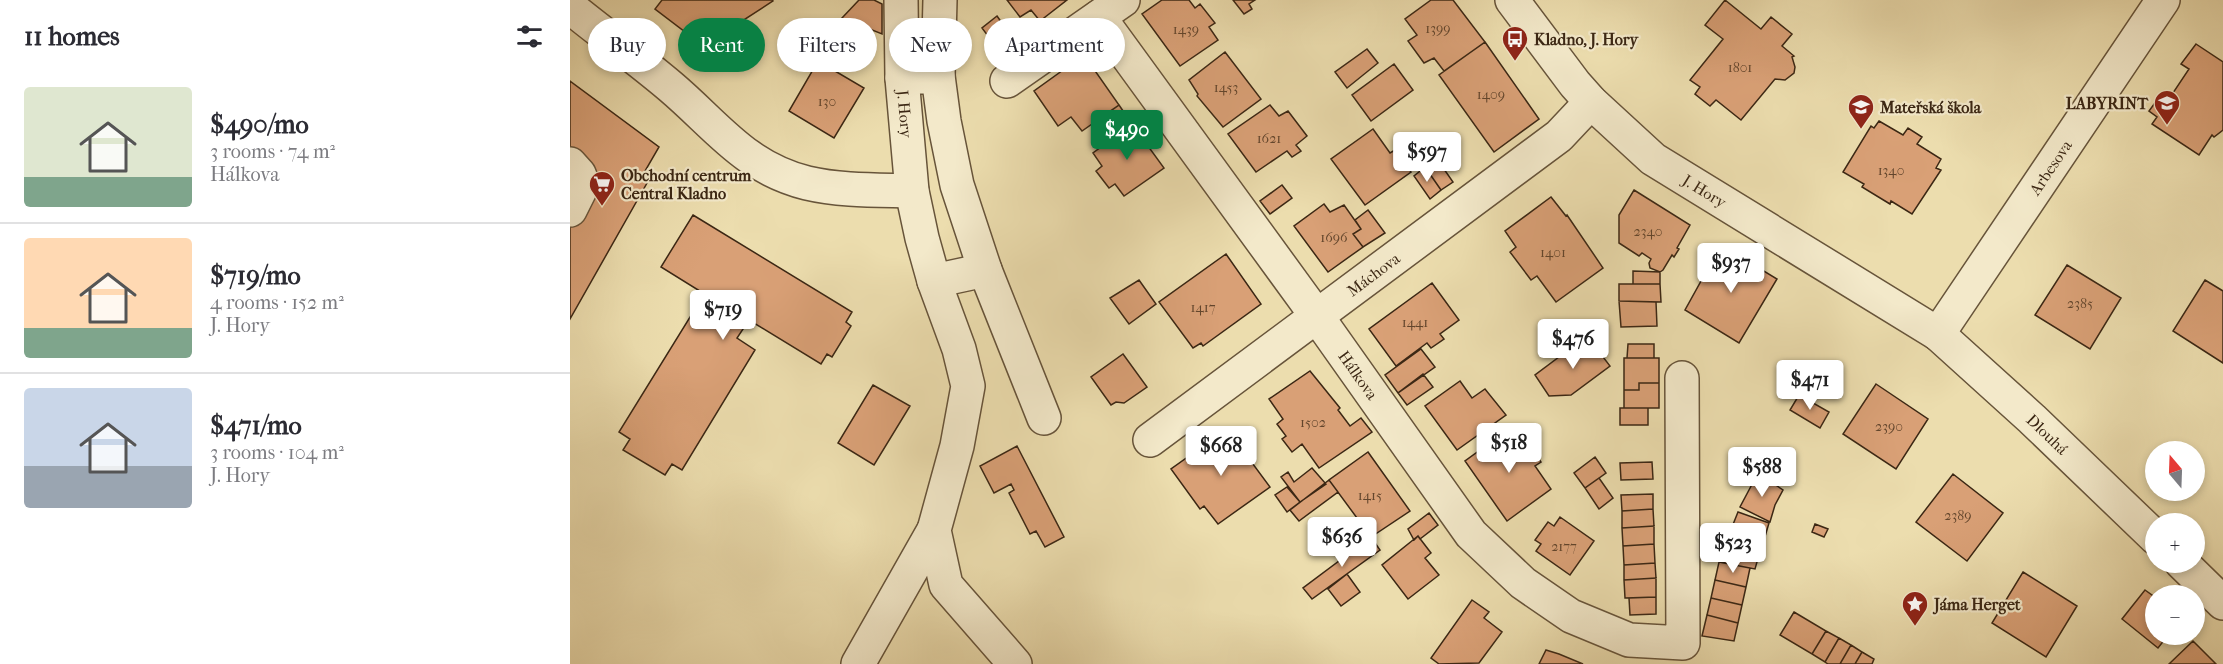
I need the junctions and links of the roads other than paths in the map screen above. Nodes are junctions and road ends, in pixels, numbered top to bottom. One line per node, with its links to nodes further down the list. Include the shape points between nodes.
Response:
1 (901, 0): 8 (street, J. Hory)
2 (940, 0): 7 (street)
3 (1512, 0): 10 (street, J. Hory)
4 (2163, 0): 17 (street, Arbesova)
5 (570, 7): 12 (street, via 669,86 724,138 770,170 808,183)
6 (1111, 8): 9 (street); 16 (street, Hálkova)
7 (938, 76): 8 (street); 14 (street, via 957,185)
8 (902, 78): 12 (street, J. Hory)
9 (1007, 81)
10 (1591, 102): 16 (street, Máchova, via 1559,136); 17 (street, J. Hory, via 1653,159)
11 (570, 165): 13 (street, via 582,180 581,191)
12 (912, 191): 15 (street, J. Hory)
13 (570, 210)
14 (985, 270): 15 (street); 19 (street)
15 (934, 281): 22 (street, J. Hory, via 968,386)
16 (1316, 315): 18 (street, Hálkova, via 1472,534 1523,583 1571,616 1629,640 1683,643); 20 (street, Máchova)
17 (1938, 334): 21 (street, Dlouhá)
18 (1682, 378)
19 (1044, 418)
20 (1150, 440)
21 (2145, 527)
22 (934, 530): 25 (street); 26 (street, via 945,585)
23 (2192, 573): 24 (street)
24 (2223, 603)
25 (858, 664)
26 (1015, 664)

